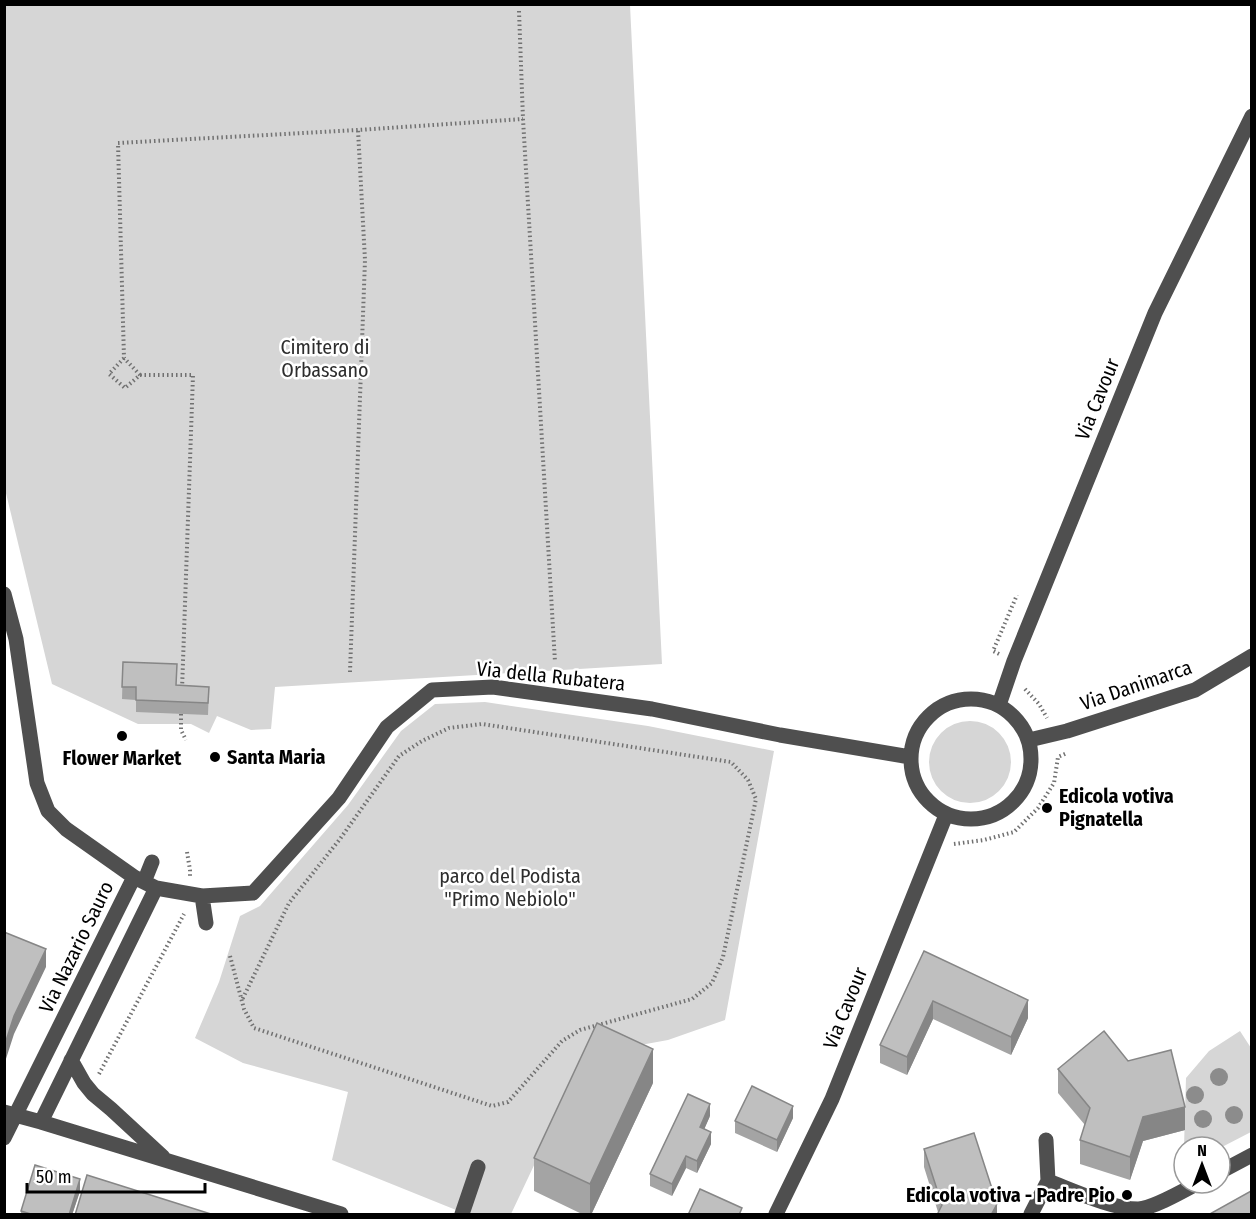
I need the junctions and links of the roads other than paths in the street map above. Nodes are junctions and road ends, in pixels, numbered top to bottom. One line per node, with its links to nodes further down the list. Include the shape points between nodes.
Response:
1 (1251, 116): 4 (street, Via Cavour, via 1155,313)
2 (4, 594): 9 (street, Via Nazario Sauro, via 16,639 37,783 48,811 66,829)
3 (1251, 656): 5 (street, Via Danimarca, via 1195,690)
4 (999, 705): 5 (street, via 1012,714); 6 (street, via 979,699 959,700 940,707 914,737)
5 (1029, 740): 7 (street, via 1032,760 1019,797 986,818)
6 (910, 757): 7 (street, via 919,791); 10 (street, Via della Rubatera, via 652,709 493,687 432,690 387,728 339,798 253,893)
7 (946, 815): 25 (street, Via Cavour, via 832,1099)
8 (152, 862): 9 (street, Via Nazario Sauro)
9 (145, 882): 10 (street, Via della Rubatera); 12 (street, Via Nazario Sauro); 13 (street, Via Nazario Sauro)
10 (195, 895): 11 (street)
11 (206, 923)
12 (71, 1060): 14 (street, Via Nazario Sauro); 18 (street, via 87,1087)
13 (10, 1114): 14 (street); 15 (street, Via Nazario Sauro)
14 (41, 1122): 18 (street)
15 (4, 1138)
16 (1046, 1140): 21 (street)
17 (1251, 1155): 19 (street)
18 (168, 1161): 23 (street)
19 (1232, 1165)
20 (478, 1167): 24 (street)
21 (1048, 1181): 22 (street, via 1116,1206 1140,1210); 26 (street)
22 (1175, 1195)
23 (341, 1215)
24 (462, 1215)
25 (776, 1215)
26 (1031, 1215)

